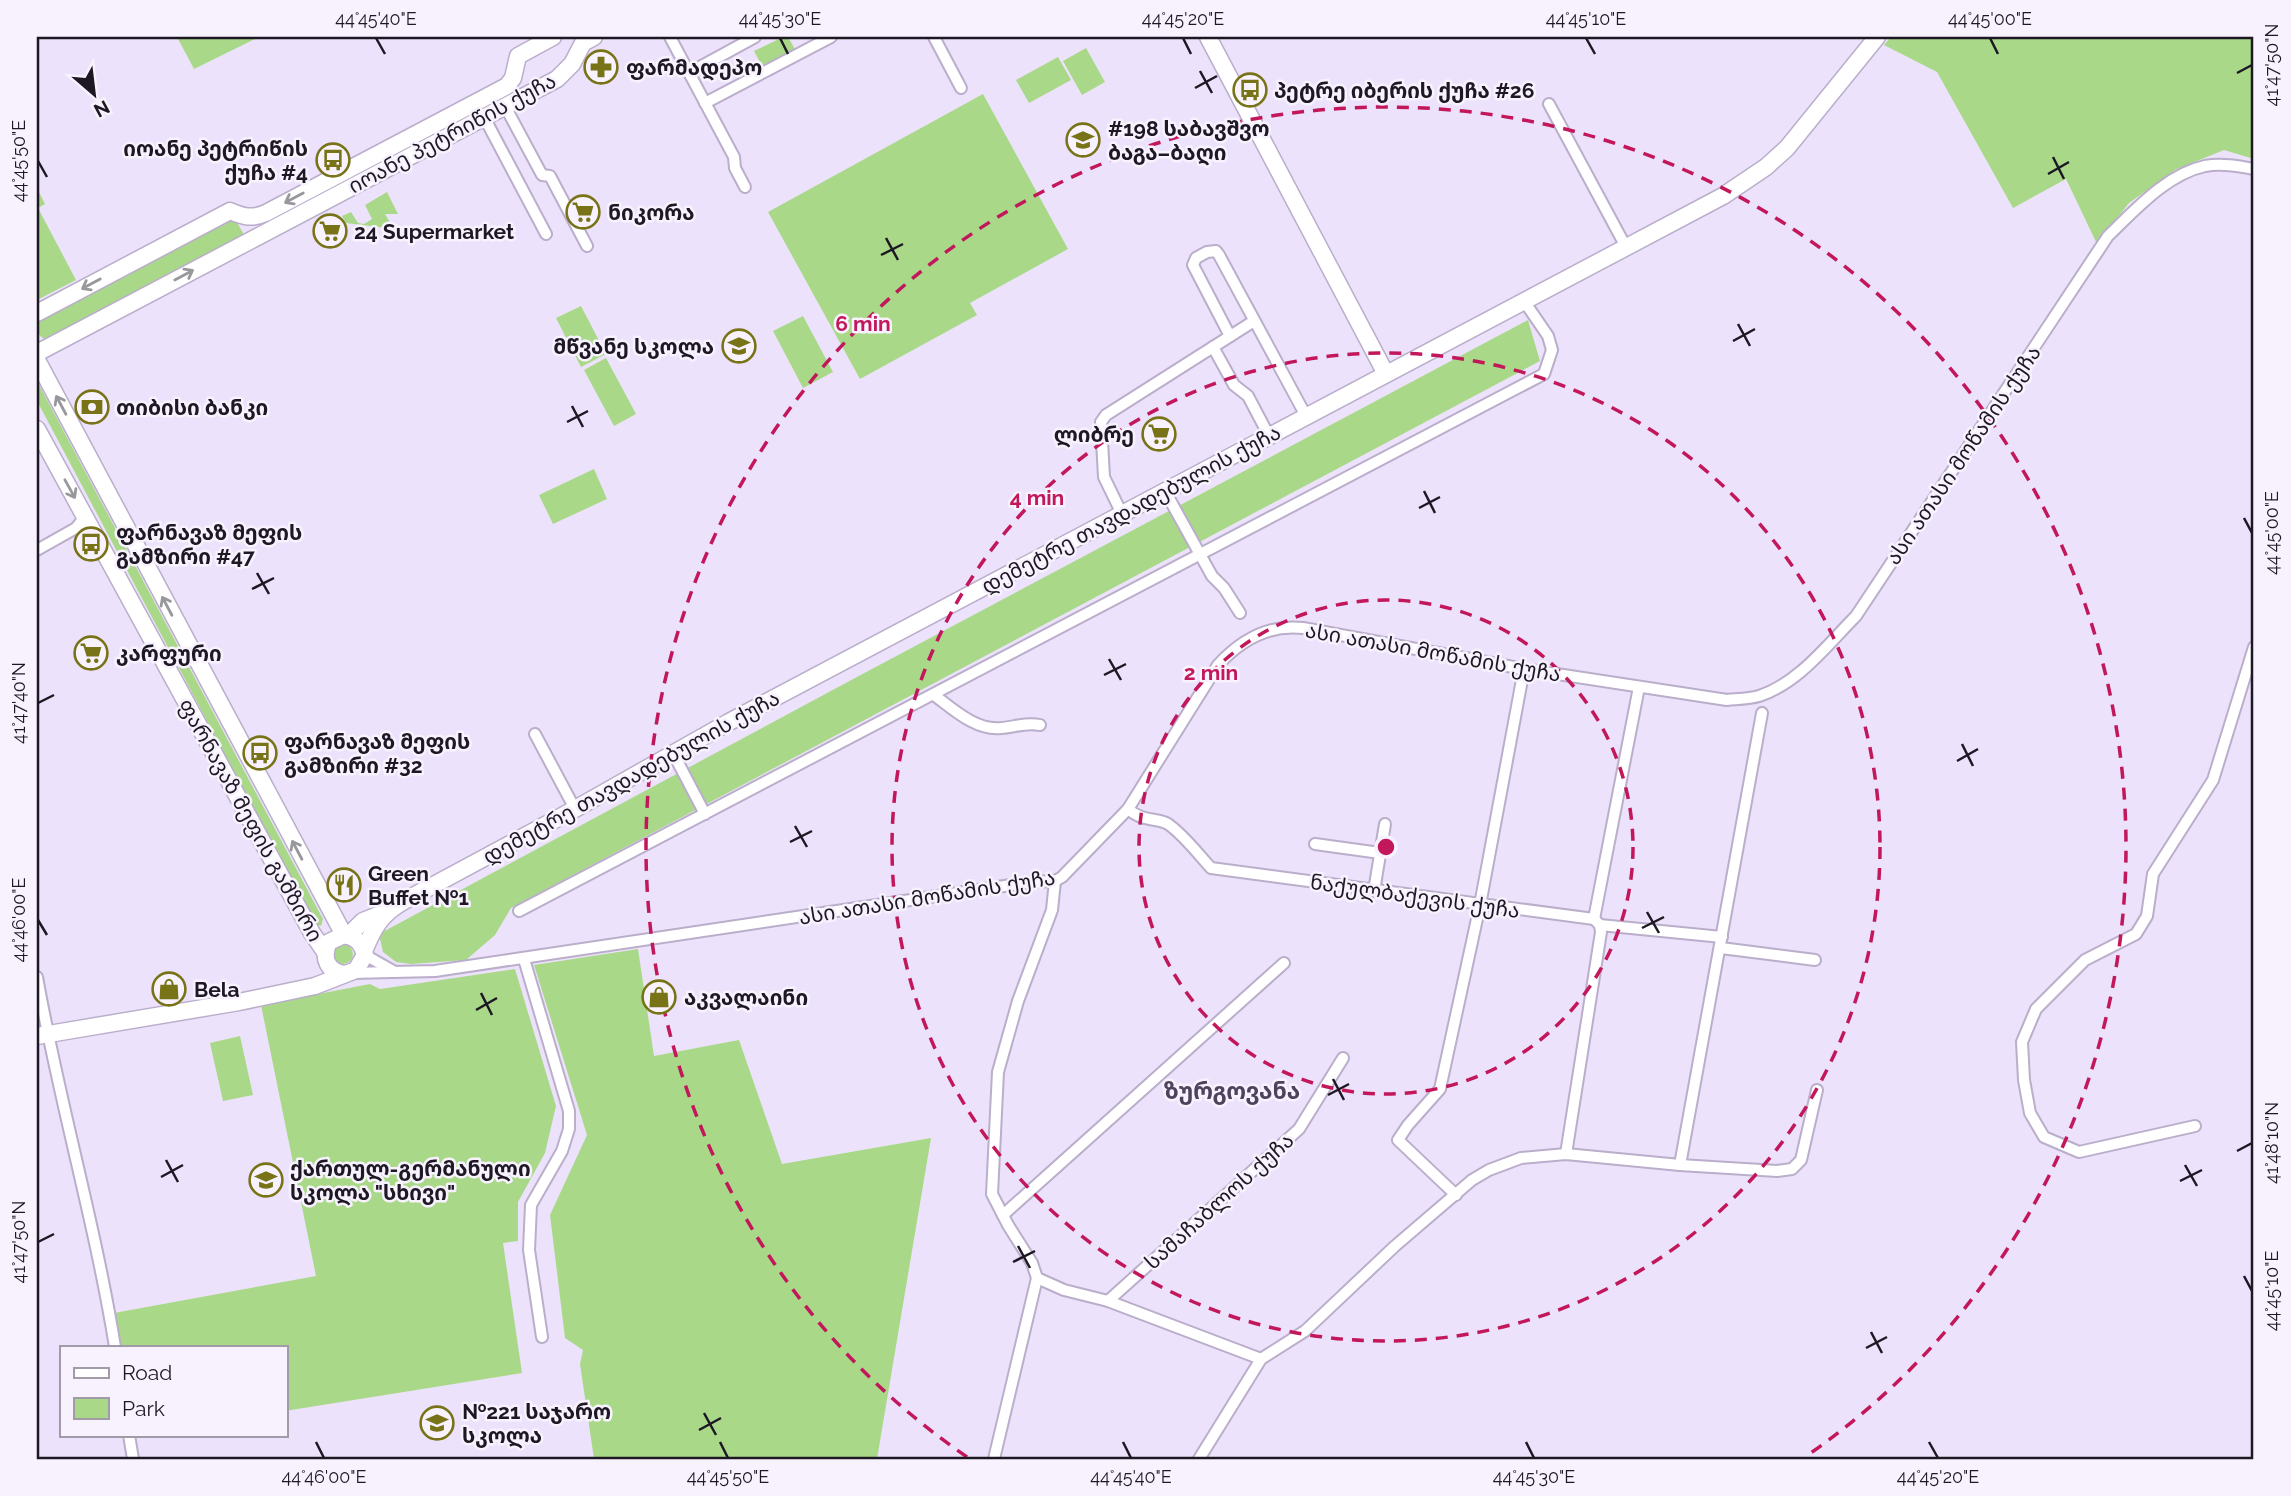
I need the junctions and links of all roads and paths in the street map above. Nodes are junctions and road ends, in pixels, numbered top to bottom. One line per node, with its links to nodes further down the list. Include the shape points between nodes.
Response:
1 (553, 37): 10 (main road, იოანე პეტრიწის ქუჩა, via 521,53)
2 (594, 37): 14 (main road, იოანე პეტრიწის ქუჩა, via 583,43 558,79)
3 (670, 37): 11 (street)
4 (755, 37): 11 (street)
5 (831, 37): 9 (street)
6 (934, 37): 13 (street)
7 (1208, 37): 33 (main road)
8 (1877, 37): 25 (main road, დემეტრე თავდადებულის ქუჩა, via 1766,167 1723,196)
9 (815, 41): 15 (street)
10 (515, 65): 12 (main road, იოანე პეტრიწის ქუჩა); 14 (main road)
11 (689, 73): 15 (street)
12 (507, 86): 14 (main road); 18 (main road, იოანე პეტრიწის ქუჩა)
13 (961, 88)
14 (517, 100): 17 (main road, იოანე პეტრიწის ქუჩა); 24 (street, via 542,175 550,176)
15 (705, 103): 20 (street)
16 (1549, 104): 25 (street)
17 (484, 117): 18 (main road, იოანე პეტრიწის ქუჩა); 22 (street)
18 (419, 142): 21 (main road, იოანე პეტრიწის ქუჩა, one-way to 21, via 266,213); 23 (main road, იოანე პეტრიწის ქუჩა)
19 (2254, 169): 45 (street, ასი ათასი მოწამის ქუჩა, via 2203,166 2146,200 2108,236 1856,616 1810,663 1758,697 1727,700)
20 (745, 187)
21 (242, 216): 23 (main road, via 250,229); 27 (main road, იოანე პეტრიწის ქუჩა, one-way to 27, via 230,211)
22 (546, 234)
23 (246, 243): 31 (main road, იოანე პეტრიწის ქუჩა, one-way to 23)
24 (587, 246)
25 (1626, 247): 26 (main road, დემეტრე თავდადებულის ქუჩა)
26 (1524, 301): 33 (main road, დემეტრე თავდადებულის ქუჩა); 41 (street, via 1552,350 1544,374)
27 (37, 313)
28 (1254, 321): 29 (street); 29 (street, via 1220,255 1207,251 1196,258 1194,268); 34 (street)
29 (1230, 336): 30 (street)
30 (1213, 347): 36 (street, via 1234,385 1248,396); 38 (street, via 1101,422 1104,477)
31 (37, 353)
32 (37, 360): 60 (main road, ფარნავაზ მეფის გამზირი, one-way to 32)
33 (1386, 374): 34 (main road, დემეტრე თავდადებულის ქუჩა)
34 (1306, 416): 36 (main road, დემეტრე თავდადებულის ქუჩა)
35 (37, 429): 39 (main road, ფარნავაზ მეფის გამზირი, one-way to 39)
36 (1269, 436): 37 (main road, დემეტრე თავდადებულის ქუჩა)
37 (1165, 491): 38 (main road, დემეტრე თავდადებულის ქუჩა); 41 (street)
38 (1122, 514): 50 (main road, დემეტრე თავდადებულის ქუჩა)
39 (85, 517): 40 (street, via 76,528); 68 (main road, ფარნავაზ მეფის გამზირი)
40 (37, 550)
41 (1200, 555): 42 (street); 46 (street)
42 (1240, 613)
43 (2254, 647): 79 (street, via 2213,780 2153,874 2147,916 2136,934 2085,960 2036,1009 2022,1042 2030,1113 2044,1137 2079,1152)
44 (1524, 669): 45 (street, ასი ათასი მოწამის ქუჩა); 52 (street, ასი ათასი მოწამის ქუჩა, via 1303,628 1270,629 1247,639 1218,665); 59 (street)
45 (1639, 687): 64 (street)
46 (934, 695): 48 (street, via 985,728); 53 (street)
47 (1762, 713): 66 (street)
48 (1040, 725)
49 (536, 734): 51 (street)
50 (673, 753): 51 (main road, დემეტრე თავდადებულის ქუჩა); 53 (street)
51 (576, 809): 62 (main road, დემეტრე თავდადებულის ქუჩა)
52 (1128, 809): 57 (street, ასი ათასი მოწამის ქუჩა); 58 (street, ნაქულბაქევის ქუჩა, via 1149,821 1167,823 1211,868)
53 (705, 814): 61 (street)
54 (1385, 824): 56 (street)
55 (1315, 844): 56 (street)
56 (1380, 853): 58 (street)
57 (1055, 881): 69 (street, ასი ათასი მოწამის ქუჩა); 83 (street, via 1052,910 998,1072 992,1194)
58 (1374, 891): 59 (street, ნაქულბაქევის ქუჩა)
59 (1480, 905): 64 (street, ნაქულბაქევის ქუჩა); 82 (street, via 1440,1089 1398,1140)
60 (329, 910): 63 (main road); 65 (main road, ფარნავაზ მეფის გამზირი)
61 (519, 911)
62 (386, 912): 63 (main road); 67 (main road, დემეტრე თავდადებულის ქუჩა)
63 (362, 921): 65 (main road)
64 (1597, 922): 66 (street, ნაქულბაქევის ქუჩა); 80 (street, via 1601,932)
65 (346, 935): 67 (main road, via 361,944); 68 (main road, via 329,942)
66 (1722, 942): 70 (street, ნაქულბაქევის ქუჩა); 81 (street)
67 (364, 953): 72 (street, ასი ათასი მოწამის ქუჩა); 73 (main road, via 360,966)
68 (326, 957): 73 (main road, via 334,971); 75 (main road)
69 (524, 959): 72 (street, ასი ათასი მოწამის ქუჩა); 86 (street, via 569,1111 562,1151 531,1205 529,1250)
70 (1815, 960)
71 (1284, 963): 83 (street)
72 (395, 972): 73 (street, ასი ათასი მოწამის ქუჩა)
73 (349, 974): 75 (main road)
74 (37, 977): 76 (street)
75 (315, 986): 76 (main road)
76 (42, 1035): 87 (street)
77 (1343, 1058): 85 (street, სამაჩაბლოს ქუჩა, via 1299,1129)
78 (1817, 1090): 81 (street, via 1801,1160 1792,1169)
79 (2195, 1126)
80 (1566, 1154): 81 (street); 82 (street, via 1521,1158 1481,1175)
81 (1680, 1165)
82 (1456, 1195): 88 (street, via 1304,1331)
83 (1003, 1215): 84 (street)
84 (1037, 1278): 85 (street); 91 (street)
85 (1108, 1301): 88 (street)
86 (542, 1337)
87 (115, 1346)
88 (1261, 1359): 92 (street)
89 (129, 1436): 90 (street)
90 (133, 1459)
91 (994, 1459)
92 (1199, 1459)

